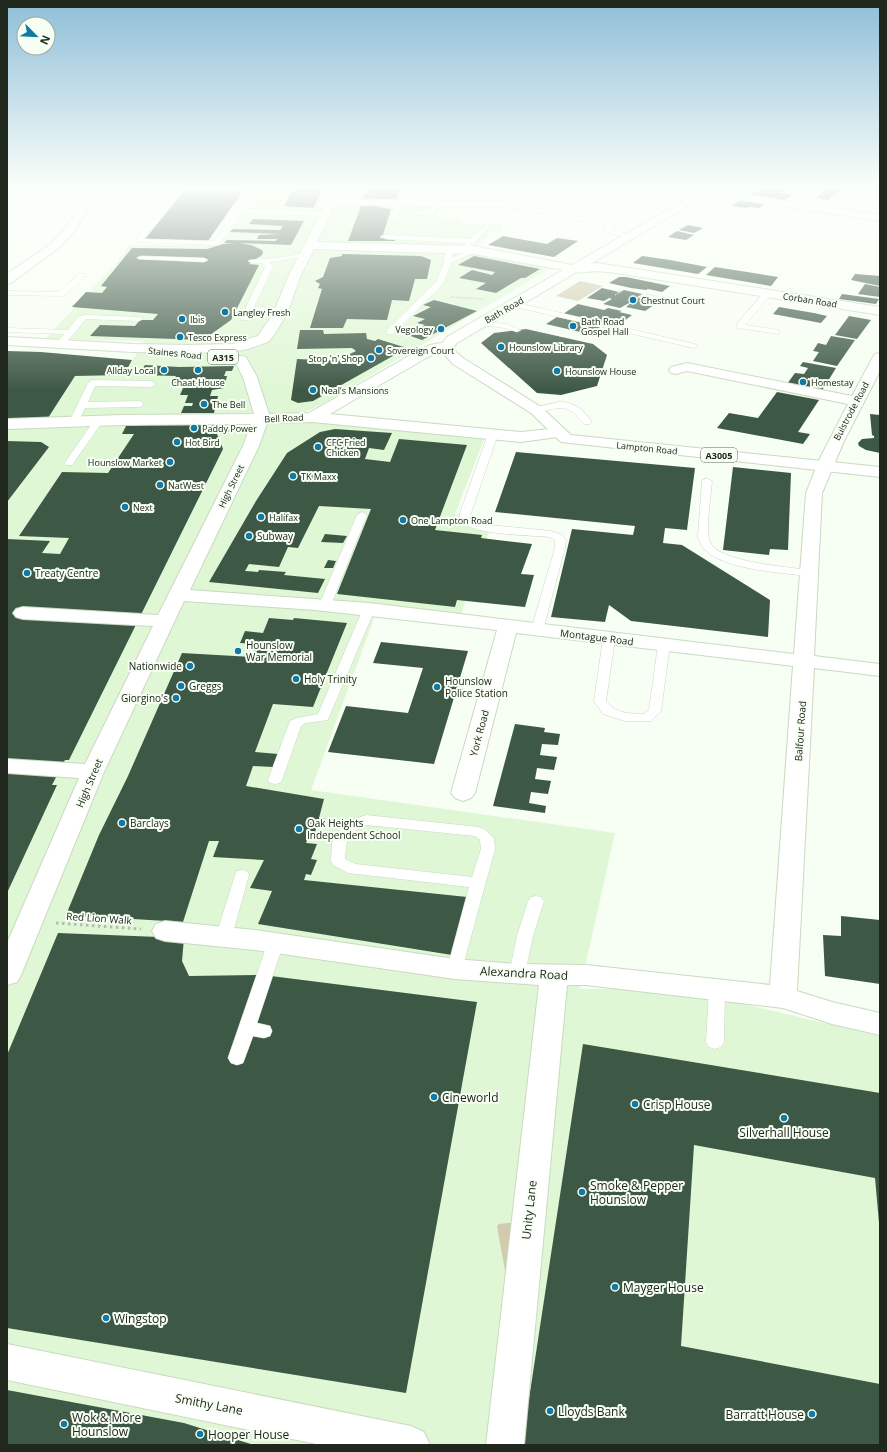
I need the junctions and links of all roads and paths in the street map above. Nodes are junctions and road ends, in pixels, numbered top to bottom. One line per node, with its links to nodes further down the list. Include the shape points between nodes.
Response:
1 (39, 255): 14 (street)
2 (291, 255): 11 (lane)
3 (306, 255): 28 (street, Staines Road / A315)
4 (449, 255): 12 (lane)
5 (458, 255): 12 (lane)
6 (510, 255): 13 (street)
7 (601, 255): 13 (street, Bath Road)
8 (141, 258): 9 (lane)
9 (204, 260)
10 (252, 261): 11 (lane)
11 (266, 262): 26 (lane, via 269,267)
12 (448, 262): 21 (lane, via 440,282)
13 (574, 269): 20 (street, Corban Road, via 597,267); 25 (street, Bath Road)
14 (12, 271): 16 (street)
15 (82, 276): 18 (lane, via 61,294)
16 (7, 280)
17 (619, 288): 22 (path, via 620,292)
18 (7, 293)
19 (644, 293): 24 (path)
20 (768, 293): 27 (street, Corban Road); 36 (lane, via 740,326)
21 (426, 294): 23 (path); 35 (lane)
22 (615, 295)
23 (489, 299)
24 (636, 299)
25 (514, 304): 31 (street, Bath Road); 40 (lane)
26 (249, 310): 28 (lane); 29 (lane)
27 (880, 311)
28 (281, 312): 41 (street, Staines Road / A315, via 263,339 243,346 221,349); 41 (street, Staines Road / A315, via 283,332 278,342 252,355 231,357)
29 (245, 318)
30 (139, 319): 34 (lane, via 85,317)
31 (484, 321): 33 (lane); 39 (street, Bath Road, via 452,340)
32 (7, 330): 34 (lane)
33 (517, 330)
34 (70, 332): 38 (lane)
35 (390, 332)
36 (776, 332)
37 (7, 343): 38 (street, Staines Road / A315)
38 (60, 344): 41 (street, Staines Road / A315)
39 (448, 346): 49 (street, Lampton Road / A3005, via 448,351 457,361); 50 (street, Bath Road, via 435,348 421,355)
40 (694, 346)
41 (133, 348)
42 (880, 357): 46 (street, Bulstrode Road)
43 (241, 360): 51 (street, via 250,377)
44 (676, 370): 46 (street, via 687,367)
45 (151, 384): 48 (lane, via 92,384)
46 (855, 401): 59 (street, Bulstrode Road)
47 (140, 404): 48 (lane)
48 (82, 405): 53 (lane)
49 (536, 410): 54 (lane, via 566,404 579,411); 57 (street, Lampton Road / A3005)
50 (312, 417): 51 (street, Bell Road); 56 (street, Bell Road)
51 (262, 419): 52 (street, Bell Road); 64 (street, High Street)
52 (98, 421): 53 (street, Bell Road); 58 (lane)
53 (74, 422): 55 (street, Bell Road)
54 (586, 422)
55 (7, 424)
56 (493, 434): 57 (street, Bell Road, via 529,437); 70 (lane, via 464,520 475,526 556,535 560,538 560,548)
57 (560, 434): 59 (street, Lampton Road / A3005, via 574,441)
58 (69, 462)
59 (823, 466): 60 (street, Lampton Road / A3005); 63 (street, Balfour Road, via 814,493)
60 (880, 472)
61 (707, 481): 63 (lane, via 703,537 705,545 710,550 737,561)
62 (362, 515): 65 (lane)
63 (808, 573): 73 (street, Balfour Road)
64 (178, 595): 65 (street); 68 (street, High Street)
65 (320, 604): 66 (street, Montague Road)
66 (369, 609): 69 (street, Montague Road); 77 (lane, via 323,717 300,720 296,724)
67 (23, 613): 68 (street)
68 (165, 621): 76 (street, High Street)
69 (508, 626): 70 (street, Montague Road); 78 (street, York Road)
70 (537, 630): 71 (street, Montague Road)
71 (609, 639): 72 (street, Montague Road); 72 (lane, via 600,701 608,711 625,717 646,718 655,711)
72 (664, 645): 73 (street, Montague Road)
73 (805, 660): 74 (street, Montague Road); 91 (street, Balfour Road)
74 (880, 670)
75 (7, 766): 76 (street)
76 (93, 772): 82 (street, High Street)
77 (275, 780)
78 (462, 793)
79 (242, 875): 84 (lane)
80 (478, 883): 80 (lane, via 353,869 338,861 339,843 348,828 366,820 479,832 487,838 488,849); 86 (lane)
81 (536, 901): 87 (lane)
82 (31, 921): 83 (path, Red Lion Walk); 88 (street, High Street)
83 (165, 931): 84 (street, Alexandra Road)
84 (224, 936): 85 (street, Alexandra Road)
85 (276, 942): 86 (street, Alexandra Road); 94 (lane)
86 (455, 969): 87 (street, Alexandra Road)
87 (517, 974): 89 (street, Alexandra Road)
88 (7, 975)
89 (554, 975): 90 (street, Alexandra Road, via 586,975); 101 (street, Unity Lane)
90 (717, 989): 91 (street, Alexandra Road); 97 (lane)
91 (783, 997): 92 (street, Alexandra Road)
92 (832, 1013): 93 (street, Alexandra Road); 96 (street)
93 (880, 1024)
94 (247, 1028): 95 (lane); 98 (lane)
95 (264, 1031)
96 (880, 1037)
97 (714, 1042)
98 (237, 1058)
99 (7, 1362): 100 (street, Smithy Lane)
100 (411, 1445)
101 (505, 1445)

